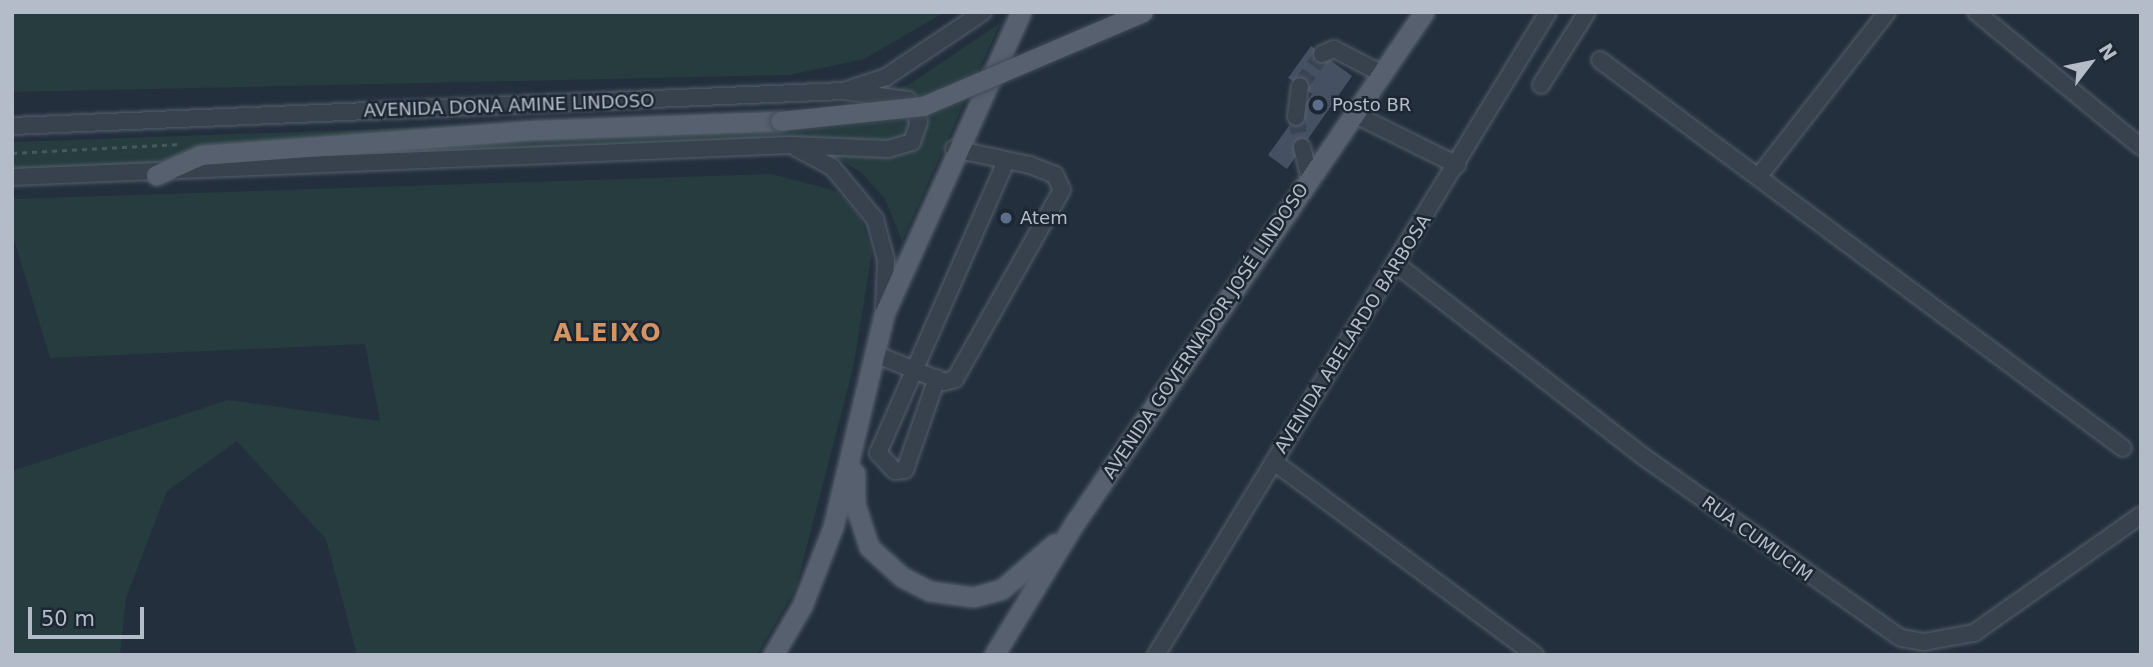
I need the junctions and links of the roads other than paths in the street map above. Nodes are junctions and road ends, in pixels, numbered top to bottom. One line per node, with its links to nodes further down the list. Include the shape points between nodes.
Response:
1 (983, 12): 14 (street, AVENIDA DONA AMINE LINDOSO, via 886,77)
2 (1021, 12): 21 (main road)
3 (1143, 12): 24 (main road, bridge, via 923,107 780,121 535,130 201,155)
4 (1424, 12): 11 (main road, AVENIDA GOVERNADOR JOSÉ LINDOSO)
5 (1548, 12): 23 (street, AVENIDA ABELARDO BARBOSA)
6 (1587, 12): 12 (street)
7 (1887, 12): 25 (street)
8 (1976, 12): 20 (street)
9 (1322, 54): 11 (street, via 1334,48)
10 (1600, 60): 25 (street)
11 (1382, 74): 15 (main road, AVENIDA GOVERNADOR JOSÉ LINDOSO)
12 (1541, 85)
13 (1300, 86): 16 (street)
14 (843, 91): 17 (street, AVENIDA DONA AMINE LINDOSO); 18 (street, via 908,100 919,121 912,142 888,149)
15 (1354, 114): 23 (street); 27 (main road, AVENIDA GOVERNADOR JOSÉ LINDOSO)
16 (1296, 117)
17 (12, 126)
18 (791, 145): 24 (street); 29 (street, via 832,167 875,219 886,260)
19 (1302, 147): 27 (street)
20 (2141, 147)
21 (954, 149): 22 (street); 29 (main road)
22 (1005, 163): 31 (street); 32 (street, via 1055,175 1062,190 969,361 955,379)
23 (1457, 165): 28 (street, AVENIDA ABELARDO BARBOSA)
24 (156, 175): 26 (street)
25 (1759, 176): 34 (street)
26 (12, 177)
27 (1310, 179): 37 (main road, AVENIDA GOVERNADOR JOSÉ LINDOSO)
28 (1396, 264): 35 (street, AVENIDA ABELARDO BARBOSA); 36 (street, RUA CUMUCIM, via 1644,457 1900,638 1924,642 1975,633)
29 (884, 314): 30 (main road)
30 (875, 354): 31 (street); 33 (main road)
31 (912, 368): 32 (street); 32 (street, via 878,453 895,471 905,470)
32 (937, 378)
33 (855, 447): 37 (main road, via 855,504 869,547 902,577 930,591 973,597 1002,589); 38 (main road, via 820,565)
34 (2123, 448)
35 (1274, 462): 40 (street, AVENIDA ABELARDO BARBOSA); 41 (street)
36 (2141, 515)
37 (1074, 524): 39 (main road, AVENIDA GOVERNADOR JOSÉ LINDOSO)
38 (773, 655)
39 (994, 655)
40 (1156, 655)
41 (1535, 655)

